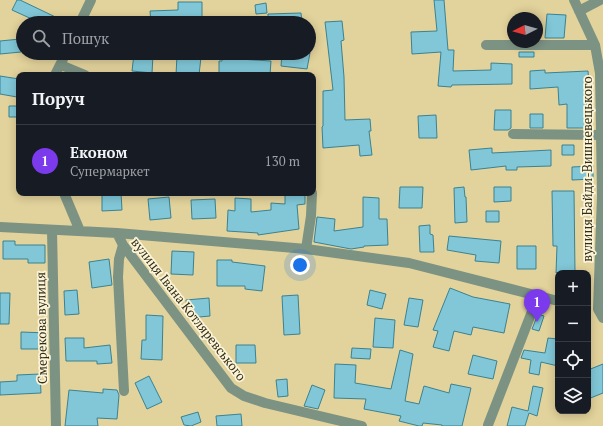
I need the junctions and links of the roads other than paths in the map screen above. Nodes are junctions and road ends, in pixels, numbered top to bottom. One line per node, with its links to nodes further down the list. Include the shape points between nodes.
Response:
1 (91, 0): 5 (street)
2 (574, 0): 4 (street, вулиця Байди-Вишневецького)
3 (600, 0): 4 (street)
4 (579, 11): 7 (street, вулиця Байди-Вишневецького)
5 (83, 16)
6 (486, 45): 7 (street)
7 (595, 45): 13 (street, вулиця Байди-Вишневецького, via 600,73)
8 (63, 60): 9 (street)
9 (61, 65): 10 (street); 11 (street)
10 (58, 72)
11 (78, 72)
12 (513, 134): 13 (street)
13 (601, 135): 14 (street, вулиця Байди-Вишневецького)
14 (603, 195): 26 (street, вулиця Байди-Вишневецького)
15 (65, 196): 19 (street)
16 (312, 196): 22 (street)
17 (0, 227): 18 (street)
18 (52, 230): 19 (street); 29 (street, Смерекова вулиця)
19 (80, 231): 20 (street)
20 (117, 233): 21 (street, вулиця Івана Котляревського); 22 (street)
21 (123, 245): 27 (street, via 118,277); 30 (street, вулиця Івана Котляревського, via 231,388 244,396 265,403)
22 (306, 249): 23 (street, via 409,263)
23 (538, 296): 24 (street); 28 (street)
24 (555, 300)
25 (591, 309): 26 (street)
26 (601, 314)
27 (124, 391)
28 (488, 425)
29 (56, 426)
30 (362, 426)

